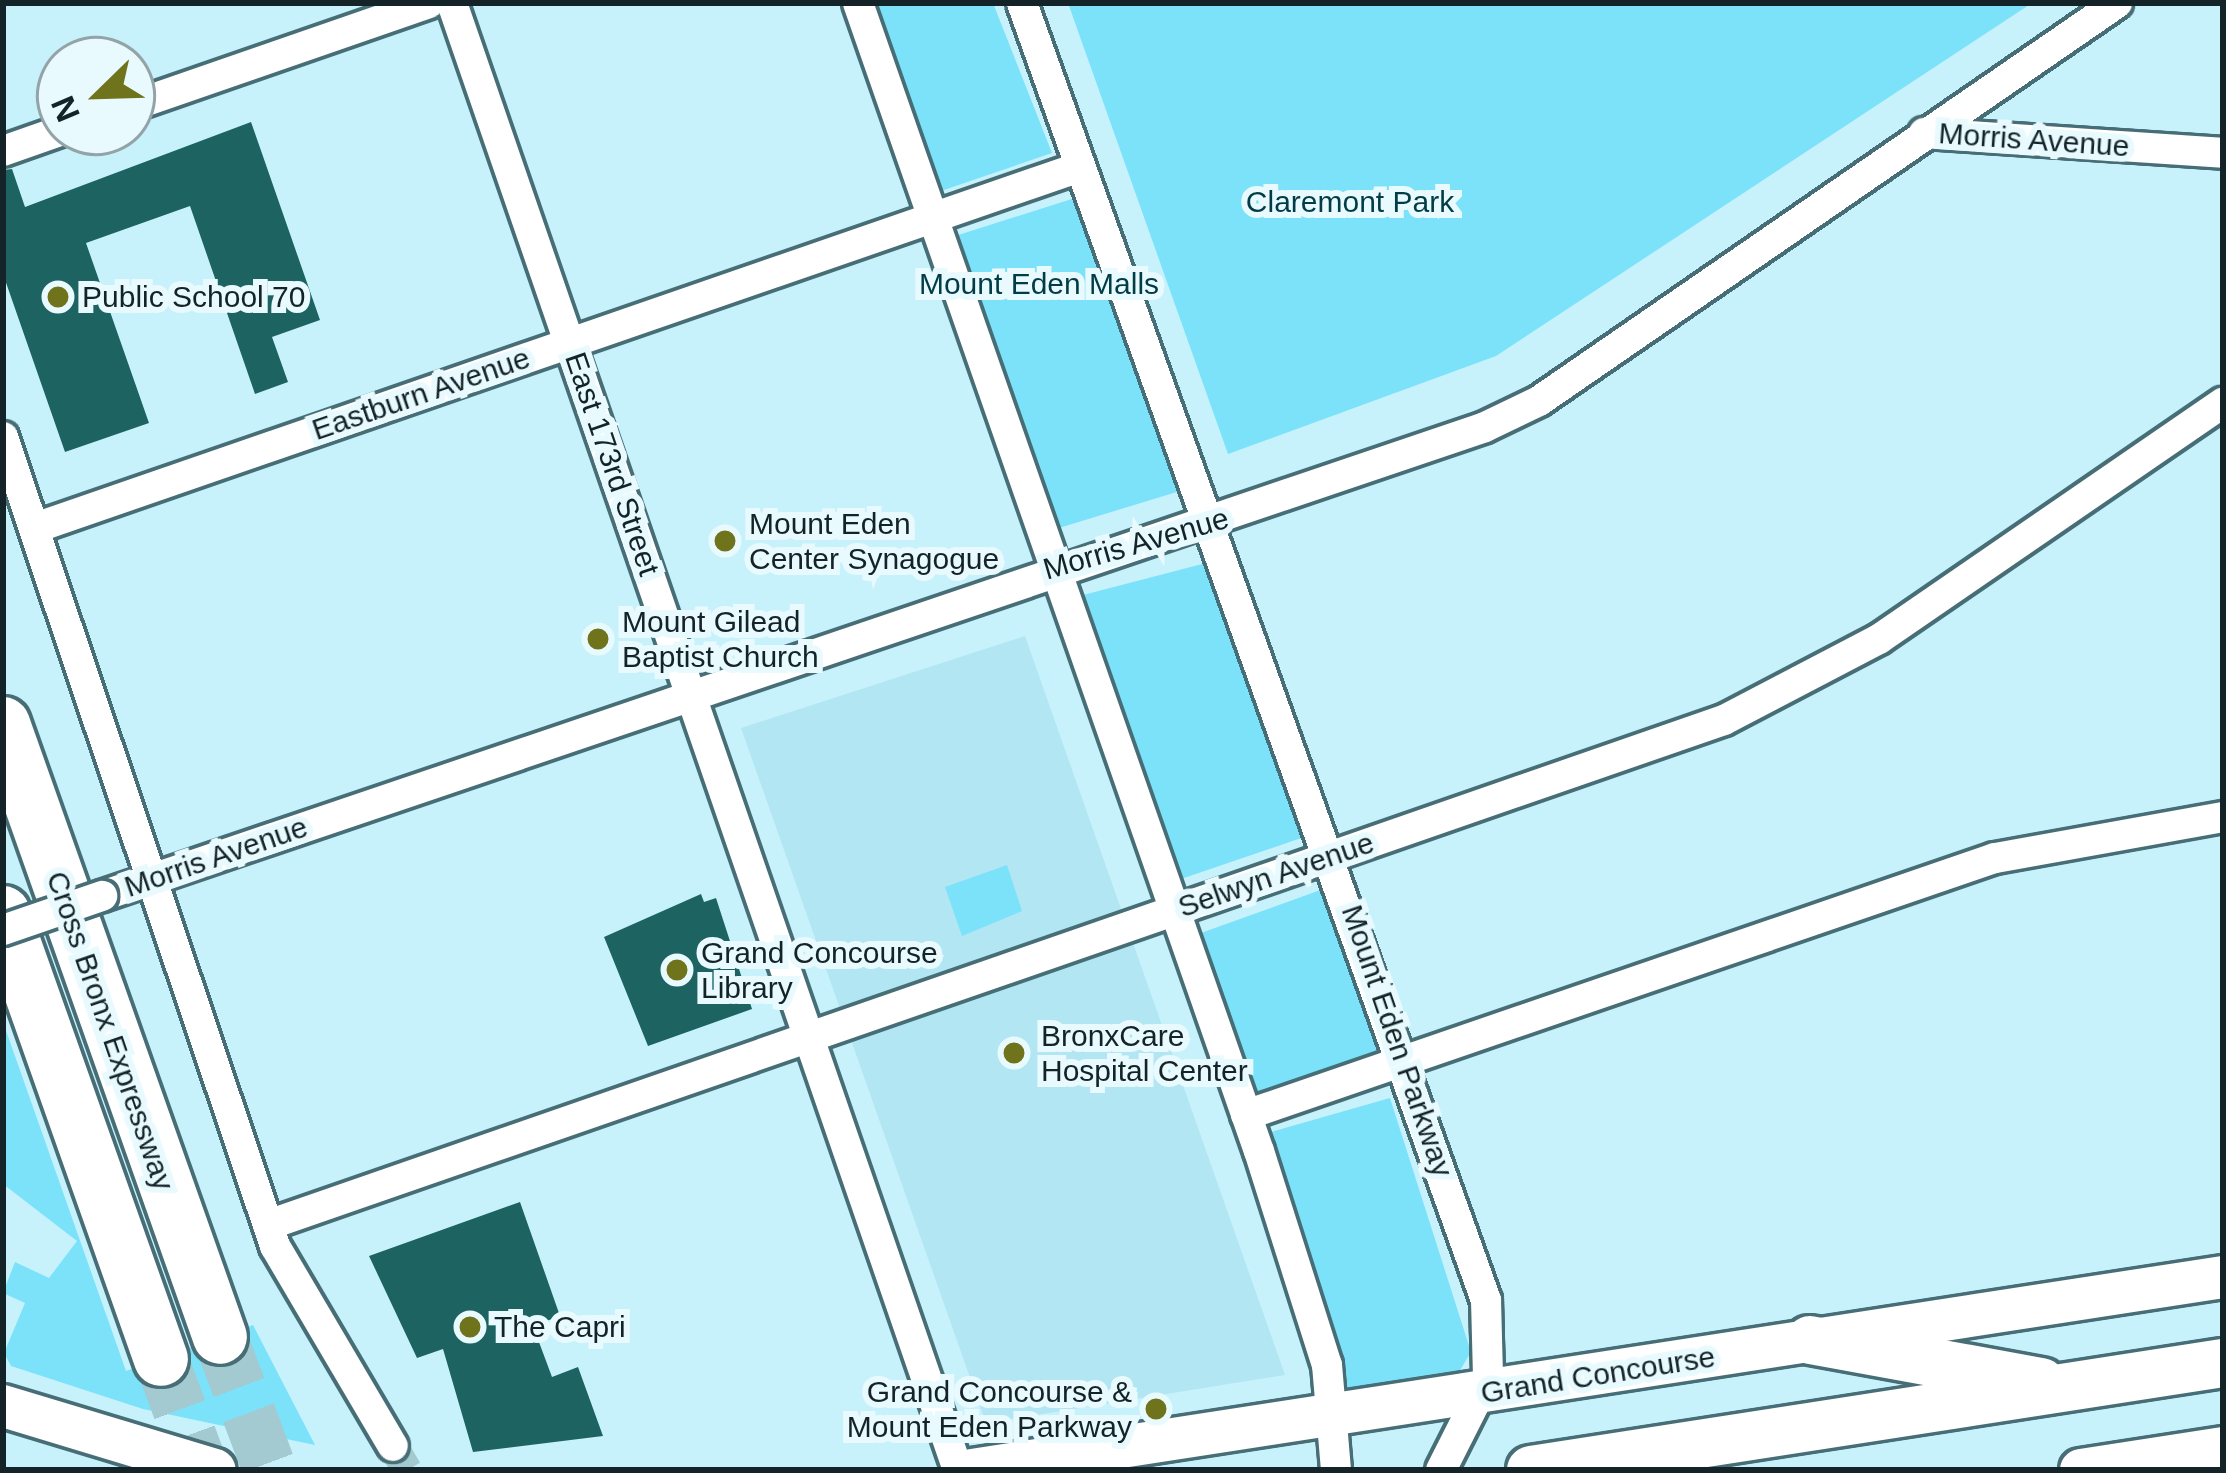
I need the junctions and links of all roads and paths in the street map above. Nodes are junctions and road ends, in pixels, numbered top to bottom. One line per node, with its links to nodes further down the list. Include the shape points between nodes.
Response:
1 (428, 3): 6 (street)
2 (452, 3): 13 (street, East 173rd Street)
3 (858, 3): 12 (street)
4 (1022, 3): 11 (street, Mount Eden Parkway)
5 (2117, 3): 7 (street)
6 (156, 98)
7 (1924, 133): 10 (street, Morris Avenue); 16 (street, Morris Avenue, via 1539,401)
8 (36, 139): 9 (street)
9 (3, 151)
10 (2223, 153)
11 (1080, 167): 12 (street, Eastburn Avenue); 16 (street, Mount Eden Parkway)
12 (932, 216): 13 (street, Eastburn Avenue); 18 (street)
13 (570, 342): 17 (street, Eastburn Avenue); 19 (street, East 173rd Street)
14 (2223, 403): 22 (street, Selwyn Avenue, via 1880,639 1724,720)
15 (3, 437): 17 (street)
16 (1210, 525): 18 (street, Morris Avenue); 22 (street, Mount Eden Parkway)
17 (35, 528): 23 (street)
18 (1051, 567): 19 (street, Morris Avenue); 24 (street)
19 (691, 692): 23 (street, Morris Avenue); 27 (street, East 173rd Street)
20 (3, 724): 32 (highway, Cross Bronx Expressway)
21 (2223, 817): 28 (street, via 1995,858)
22 (1333, 856): 24 (street, Selwyn Avenue); 28 (street, Mount Eden Parkway)
23 (151, 879): 26 (street, Morris Avenue, bridge); 30 (street)
24 (1174, 910): 27 (street, Selwyn Avenue); 29 (street)
25 (3, 913): 34 (highway, Cross Bronx Expressway)
26 (3, 930)
27 (811, 1035): 30 (street, Selwyn Avenue); 43 (street, East 173rd Street)
28 (1404, 1060): 29 (street); 37 (street, Mount Eden Parkway, via 1489,1313)
29 (1246, 1115): 39 (street)
30 (268, 1225): 40 (street)
31 (2223, 1277): 33 (street, Grand Concourse)
32 (220, 1337)
33 (1810, 1340): 36 (main road); 37 (street, Grand Concourse)
34 (161, 1359)
35 (2223, 1363): 36 (main road)
36 (2063, 1387): 47 (main road)
37 (1483, 1393): 39 (street, Grand Concourse); 46 (street, Mount Eden Parkway)
38 (3, 1406): 42 (street)
39 (1335, 1417): 44 (street, Grand Concourse); 45 (street)
40 (392, 1446)
41 (2223, 1448): 48 (street)
42 (215, 1470)
43 (958, 1470)
44 (972, 1470)
45 (1336, 1470)
46 (1442, 1470)
47 (1531, 1470)
48 (2081, 1470)

